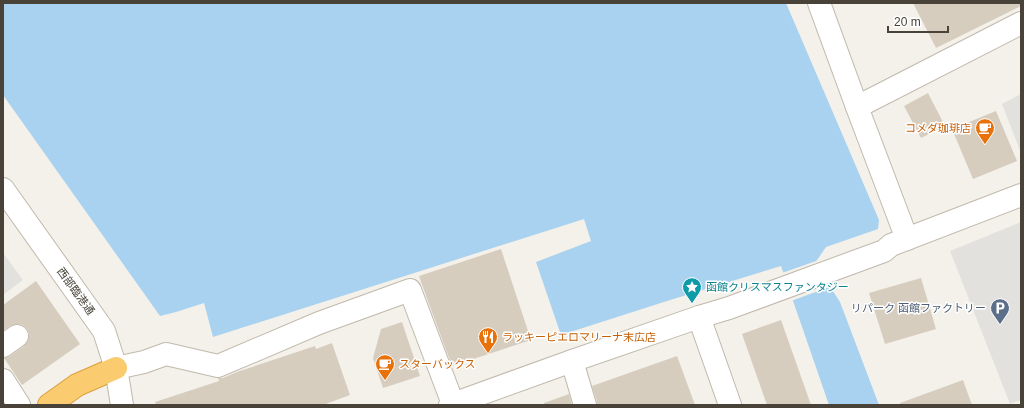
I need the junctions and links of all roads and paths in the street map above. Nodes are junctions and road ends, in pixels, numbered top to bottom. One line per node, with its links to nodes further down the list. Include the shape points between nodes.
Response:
1 (819, 3): 3 (street)
2 (1021, 23): 3 (street)
3 (857, 107): 6 (street)
4 (3, 190): 9 (street, 西部臨港通, via 104,331)
5 (1021, 195): 6 (street)
6 (894, 245): 7 (street)
7 (699, 317): 8 (street); 16 (street)
8 (572, 361): 11 (street); 15 (street)
9 (116, 368): 11 (street, via 166,354 218,366 410,290); 13 (highway, via 77,385); 14 (street, 西部臨港通)
10 (3, 380): 12 (street)
11 (452, 404)
12 (19, 405)
13 (49, 405)
14 (122, 405)
15 (585, 405)
16 (730, 405)

